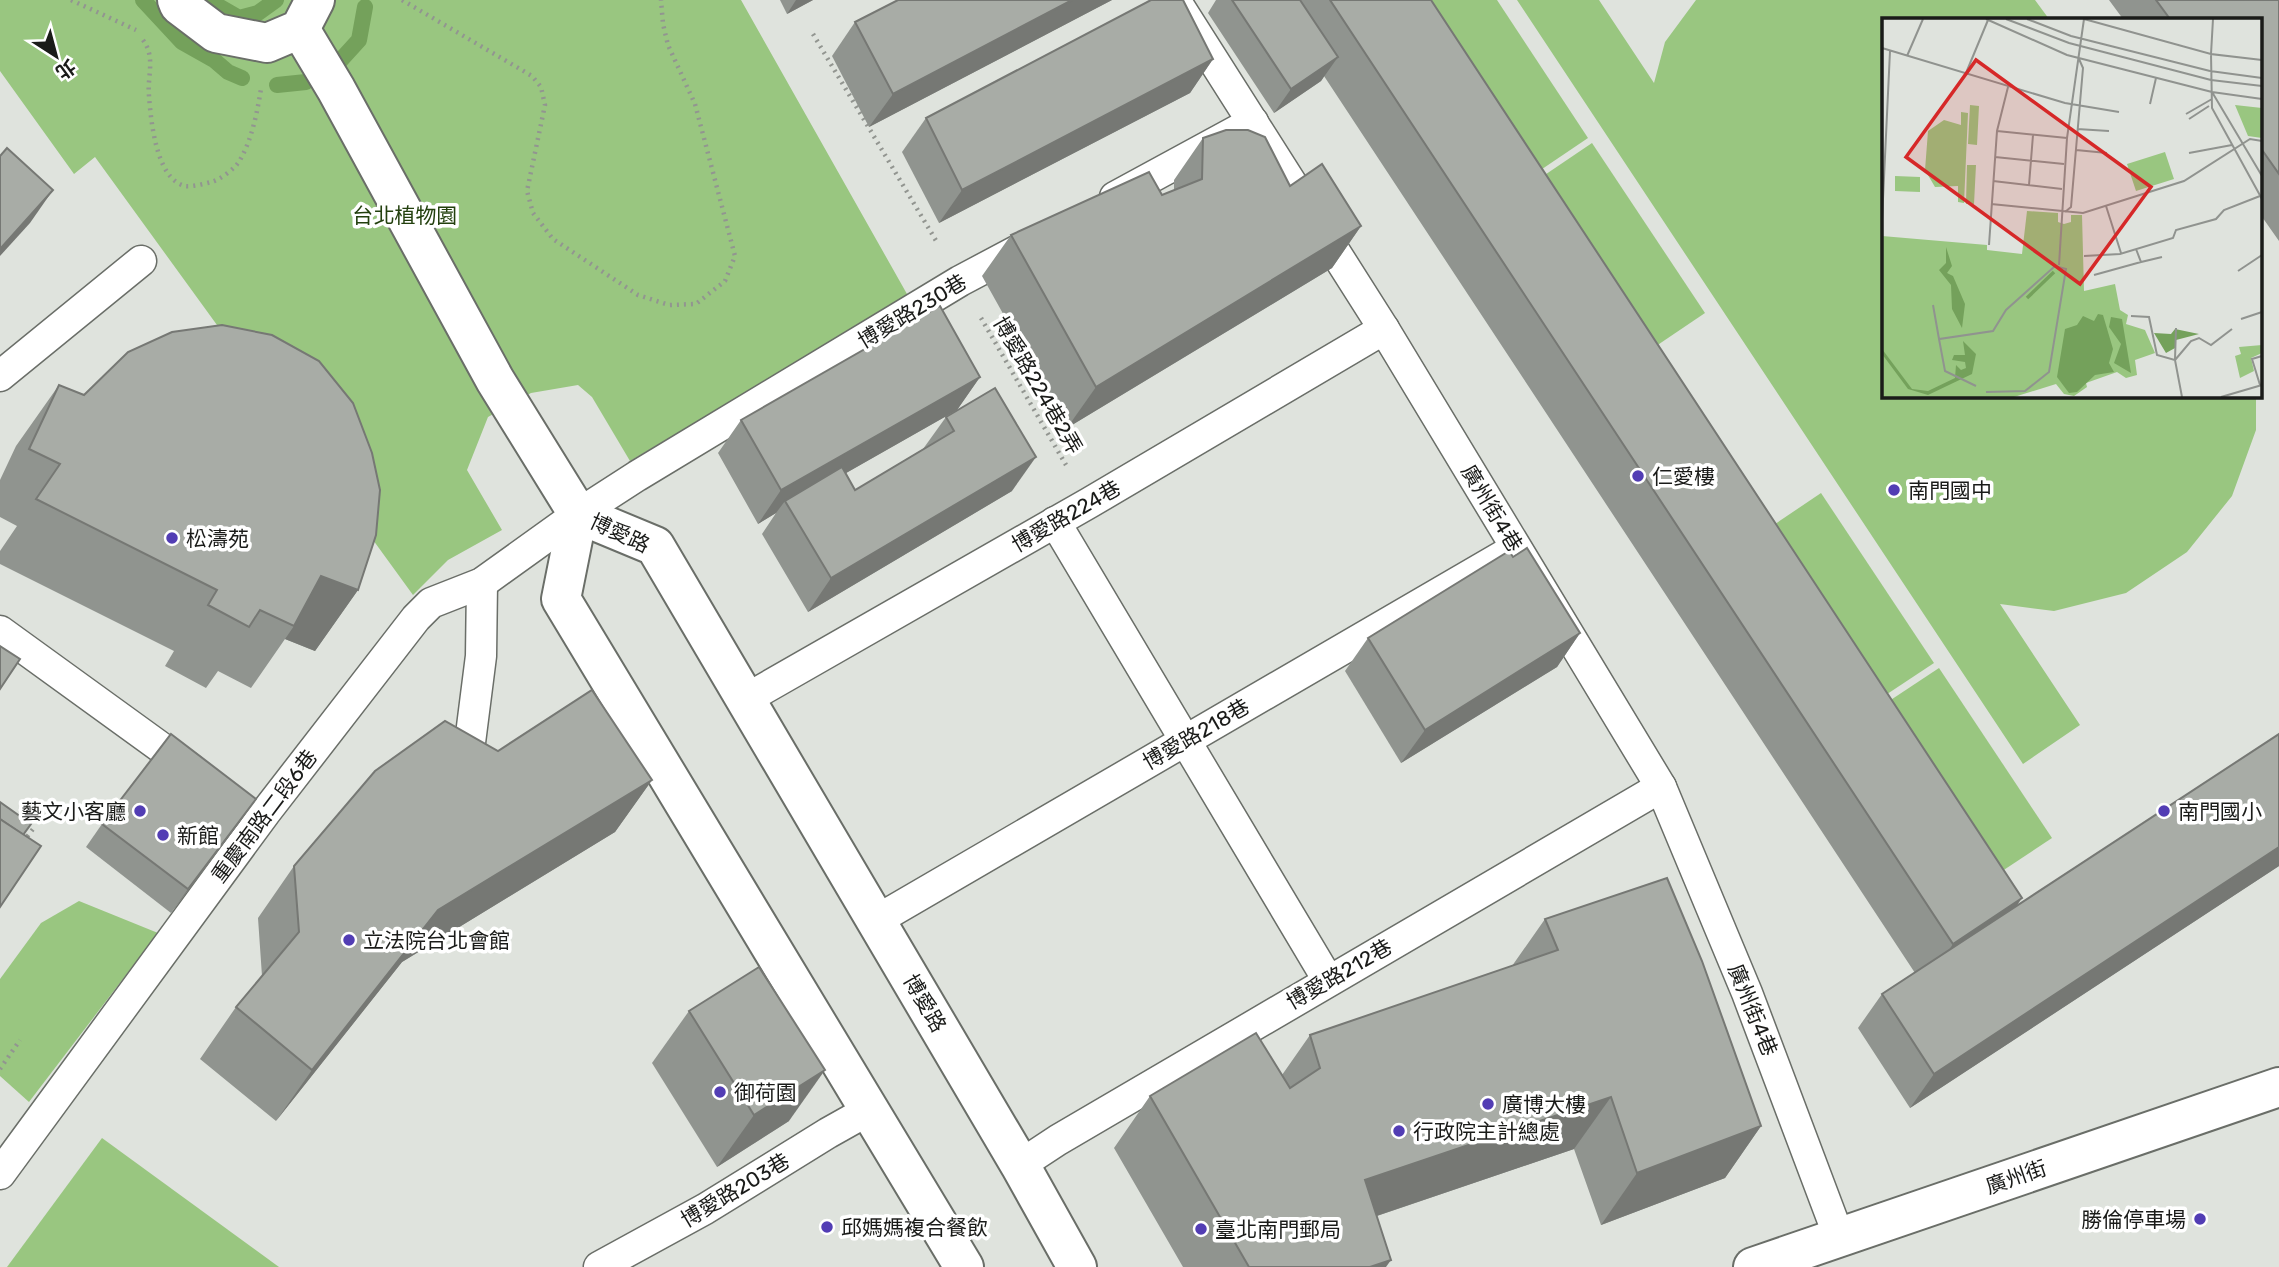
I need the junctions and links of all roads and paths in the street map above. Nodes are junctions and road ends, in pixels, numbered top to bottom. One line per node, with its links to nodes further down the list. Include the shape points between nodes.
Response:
1 (71, 0): 6 (path, via 135,28 151,51 149,95 160,161 169,177 185,186 214,182 239,164)
2 (177, 0): 6 (street, via 216,33)
3 (402, 0): 4 (path, via 532,76 541,87 545,105 527,191 533,213 553,239 638,295 669,305 695,304 725,281 735,256 695,104 668,45)
4 (661, 0)
5 (1175, 0): 8 (lane, 廣州街4巷)
6 (294, 24): 16 (street, via 336,89 495,380)
7 (813, 34): 12 (path, 博愛路224巷2弄)
8 (1253, 122): 9 (lane); 13 (lane, 廣州街4巷)
9 (1094, 208)
10 (1046, 235): 12 (lane, 博愛路230巷)
11 (141, 261): 14 (lane)
12 (960, 281): 15 (path, 博愛路224巷2弄); 16 (lane, 博愛路230巷)
13 (1384, 329): 15 (lane, 博愛路224巷); 18 (lane, 廣州街4巷)
14 (0, 376)
15 (1088, 503): 17 (lane, 博愛路224巷)
16 (578, 514): 19 (lane, 重慶南路二段6巷); 21 (street, 博愛路, via 655,546); 33 (street, 博愛路, via 561,599)
17 (1055, 522): 21 (lane, 博愛路224巷); 22 (lane)
18 (1516, 548): 22 (lane, 博愛路218巷); 24 (lane, 廣州街4巷)
19 (482, 583): 23 (lane, via 481,656); 25 (lane, 重慶南路二段6巷, via 431,603)
20 (0, 631): 25 (lane)
21 (746, 699): 28 (street, 博愛路)
22 (1185, 740): 28 (lane, 博愛路218巷); 29 (lane)
23 (466, 774)
24 (1661, 787): 29 (lane, 博愛路212巷); 36 (lane, 廣州街4巷, via 1747,993)
25 (237, 803): 35 (lane, 重慶南路二段6巷)
26 (33, 828): 27 (path)
27 (18, 849)
28 (877, 920): 34 (street, 博愛路)
29 (1328, 980): 34 (lane, 博愛路212巷)
30 (20, 1040): 31 (path)
31 (0, 1069)
32 (2279, 1087): 36 (street, 廣州街)
33 (869, 1110): 37 (lane, 博愛路203巷); 38 (street, 博愛路)
34 (1020, 1165): 39 (street, 博愛路)
35 (0, 1174)
36 (1839, 1237): 40 (street, 廣州街)
37 (599, 1267)
38 (964, 1267)
39 (1077, 1267)
40 (1753, 1267)

